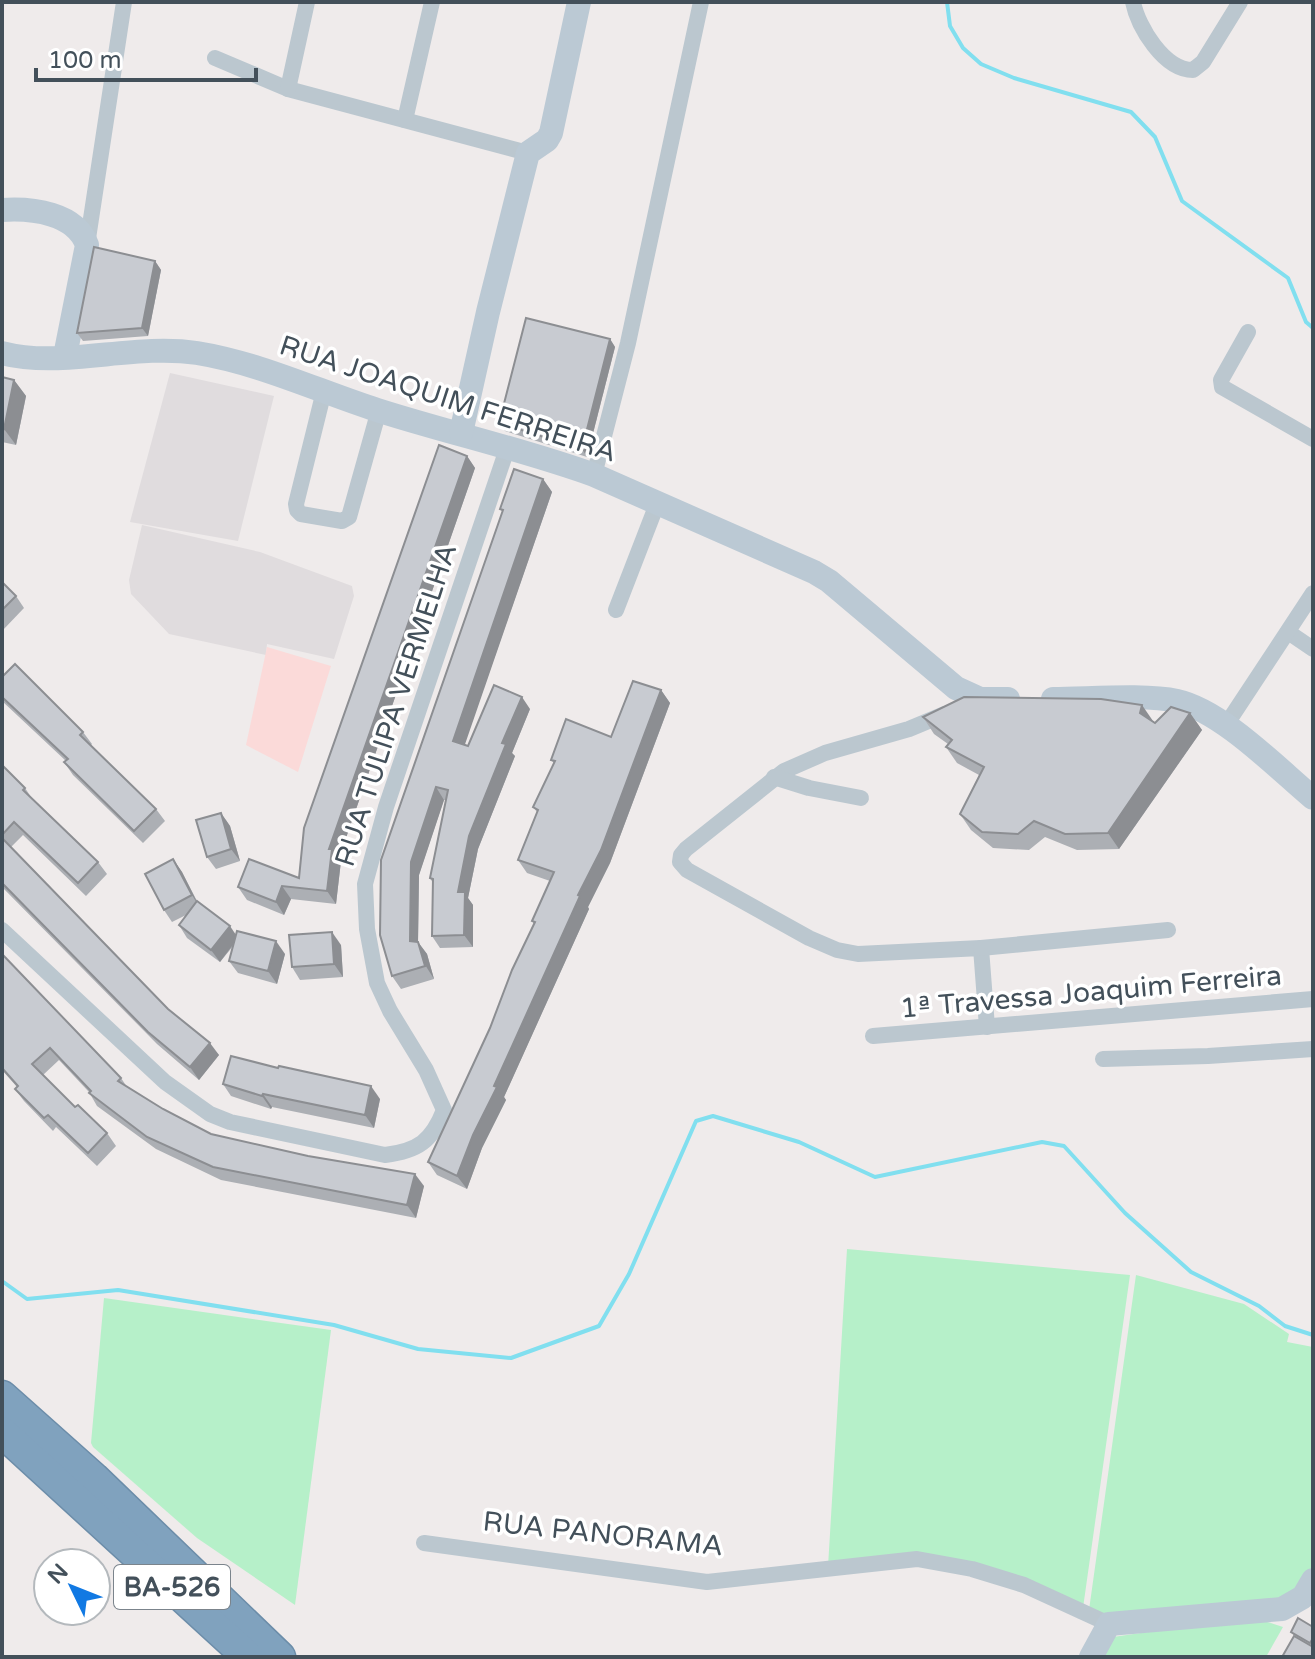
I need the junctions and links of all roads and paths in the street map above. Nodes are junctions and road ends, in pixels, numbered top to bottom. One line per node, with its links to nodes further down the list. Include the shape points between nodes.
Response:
1 (124, 2): 13 (street)
2 (307, 2): 9 (street)
3 (432, 2): 10 (street)
4 (579, 2): 11 (street, via 551,133)
5 (701, 2): 22 (street, via 628,343)
6 (1133, 2): 7 (street, via 1145,35 1177,67 1193,70)
7 (1240, 2)
8 (215, 58): 9 (street)
9 (288, 89): 10 (street)
10 (405, 120): 11 (street)
11 (528, 153): 19 (street)
12 (2, 210): 13 (street, via 60,218 78,227)
13 (87, 245): 16 (street)
14 (1248, 332): 20 (street, via 1221,380 1223,389)
15 (2, 353): 16 (street, RUA JOAQUIM FERREIRA)
16 (65, 356): 17 (street, RUA JOAQUIM FERREIRA, via 197,353)
17 (324, 391): 18 (street, RUA JOAQUIM FERREIRA); 18 (street, via 297,510 301,514 342,521 349,517)
18 (379, 410): 19 (street, RUA JOAQUIM FERREIRA)
19 (461, 433): 21 (street, RUA JOAQUIM FERREIRA)
20 (1313, 439)
21 (508, 446): 22 (street, RUA JOAQUIM FERREIRA); 33 (street, RUA TULIPA VERMELHA, via 365,884 377,983 444,1110 418,1147 385,1155 210,1114 165,1082)
22 (594, 475): 23 (street, RUA JOAQUIM FERREIRA)
23 (657, 504): 25 (street); 28 (street, RUA JOAQUIM FERREIRA, via 724,525 829,581 956,688)
24 (1313, 593): 26 (street)
25 (616, 610)
26 (1288, 632): 27 (street); 29 (street)
27 (1313, 649)
28 (980, 699): 29 (street, RUA JOAQUIM FERREIRA, via 1177,701); 30 (street, via 909,729 825,753)
29 (1226, 725): 32 (street, RUA JOAQUIM FERREIRA)
30 (774, 777): 31 (street); 35 (street, via 686,849 680,862 687,870 837,950 858,954)
31 (861, 798)
32 (1313, 798)
33 (2, 930)
34 (1168, 930): 35 (street)
35 (981, 948): 37 (street)
36 (1313, 999): 37 (street, 1ª Travessa Joaquim Ferreira)
37 (987, 1027): 38 (street, 1ª Travessa Joaquim Ferreira)
38 (873, 1036)
39 (1313, 1049): 40 (street)
40 (1103, 1059)
41 (2, 1396): 47 (highway, BA-526)
42 (2, 1432): 46 (highway, BA-526)
43 (424, 1543): 45 (street, RUA PANORAMA, via 707,1582 917,1559 1024,1585)
44 (1313, 1580): 45 (street, via 1303,1597 1282,1609)
45 (1109, 1624): 48 (street)
46 (244, 1653)
47 (280, 1657)
48 (1091, 1657)

